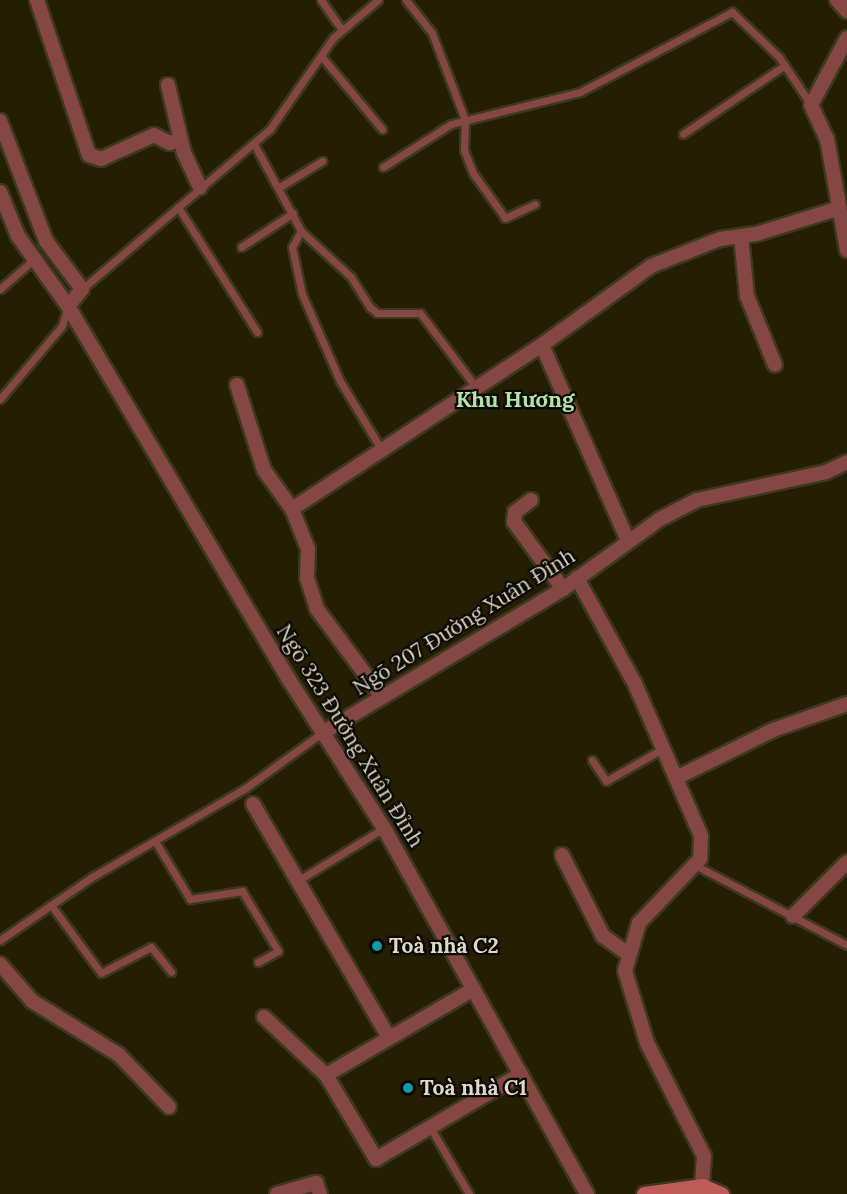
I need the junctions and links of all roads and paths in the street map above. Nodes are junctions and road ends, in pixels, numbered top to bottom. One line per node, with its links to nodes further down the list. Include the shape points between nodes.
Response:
1 (37, 0): 17 (street, via 88,155 101,159 154,135 170,143)
2 (321, 0): 7 (lane)
3 (378, 0): 7 (lane)
4 (406, 0): 13 (lane, via 432,33)
5 (837, 0): 6 (street)
6 (847, 11)
7 (342, 30): 9 (lane)
8 (847, 38): 12 (street)
9 (322, 57): 15 (lane); 18 (lane)
10 (785, 65): 12 (lane); 13 (lane, via 732,12 580,92); 16 (lane)
11 (168, 86): 17 (street)
12 (811, 105): 26 (street, via 827,139)
13 (465, 120): 20 (lane, via 427,135); 24 (lane, via 467,161 505,218)
14 (0, 121): 34 (street, via 46,241)
15 (382, 129)
16 (683, 134)
17 (180, 140): 21 (street)
18 (254, 144): 21 (lane); 22 (lane)
19 (322, 161): 22 (lane)
20 (383, 167)
21 (200, 187): 25 (lane)
22 (278, 188): 27 (lane)
23 (0, 192): 32 (street, Ngõ 323 Đường Xuân Đỉnh)
24 (535, 204)
25 (178, 207): 34 (lane); 36 (lane)
26 (837, 208): 29 (street); 31 (street)
27 (293, 213): 28 (lane); 30 (lane)
28 (301, 231): 40 (lane, via 351,277 377,313 420,313); 42 (lane, via 292,247 302,294 340,381)
29 (741, 236): 37 (street, via 651,266); 38 (street, via 747,296)
30 (242, 247)
31 (847, 250)
32 (33, 260): 33 (lane); 35 (street, Ngõ 323 Đường Xuân Đỉnh)
33 (0, 289)
34 (82, 289): 35 (street)
35 (68, 306): 41 (lane, via 62,326); 51 (street, Ngõ 323 Đường Xuân Đỉnh)
36 (257, 332)
37 (542, 345): 40 (street); 46 (street)
38 (775, 365)
39 (237, 385): 45 (street, via 264,470)
40 (475, 386): 42 (street)
41 (0, 399)
42 (381, 449): 45 (street)
43 (847, 463): 46 (street, Ngõ 207 Đường Xuân Đỉnh, via 826,472 697,500)
44 (531, 500): 48 (street, via 520,506 514,522)
45 (292, 509): 49 (street, via 308,549 307,579 316,609)
46 (628, 541): 47 (street, Ngõ 207 Đường Xuân Đỉnh)
47 (577, 578): 48 (street, Ngõ 207 Đường Xuân Đỉnh); 52 (street)
48 (563, 589): 49 (street, Ngõ 207 Đường Xuân Đỉnh)
49 (382, 697): 51 (street, Ngõ 207 Đường Xuân Đỉnh)
50 (847, 704): 54 (street, via 764,734)
51 (324, 732): 56 (street, Ngõ 323 Đường Xuân Đỉnh); 57 (lane, Ngõ 207 Đường Xuân Đỉnh, via 244,789)
52 (664, 748): 53 (lane, via 606,781); 54 (street)
53 (592, 760)
54 (678, 777): 60 (street, via 702,845)
55 (253, 804): 61 (street)
56 (384, 828): 61 (lane); 70 (street, Ngõ 323 Đường Xuân Đỉnh)
57 (155, 841): 62 (lane, Ngõ 207 Đường Xuân Đỉnh); 67 (lane, via 190,899 242,891 278,951)
58 (562, 855): 66 (street, via 603,936)
59 (847, 862): 63 (street)
60 (695, 865): 63 (lane); 66 (street, via 639,923)
61 (299, 880): 72 (street)
62 (51, 905): 64 (lane, Ngõ 207 Đường Xuân Đỉnh); 69 (lane, via 100,973 151,947)
63 (793, 916): 65 (lane)
64 (0, 938)
65 (847, 945)
66 (626, 953): 77 (street, via 628,990 647,1043 704,1156)
67 (258, 962)
68 (0, 964): 75 (street, via 32,1001 119,1055)
69 (171, 972)
70 (474, 989): 72 (street); 73 (street, Ngõ 323 Đường Xuân Đỉnh)
71 (264, 1017): 74 (street)
72 (389, 1038): 74 (street)
73 (520, 1074): 76 (street); 82 (street, Ngõ 323 Đường Xuân Đỉnh)
74 (326, 1075): 76 (street, via 376,1159)
75 (170, 1107)
76 (430, 1127): 81 (lane)
77 (702, 1186): 78 (street); 83 (street)
78 (651, 1193)
79 (277, 1194): 80 (street, via 316,1183)
80 (320, 1194)
81 (469, 1194)
82 (587, 1194)
83 (721, 1194)

